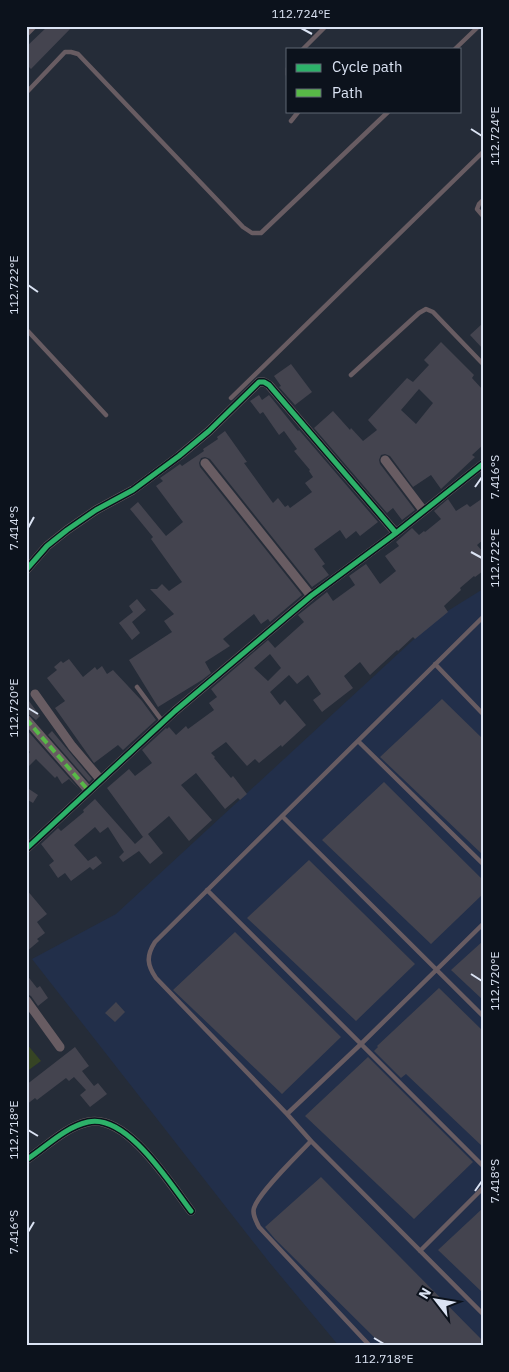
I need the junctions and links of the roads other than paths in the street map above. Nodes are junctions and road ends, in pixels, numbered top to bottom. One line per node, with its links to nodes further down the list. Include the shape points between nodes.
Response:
1 (32, 26): 4 (street)
2 (326, 26): 5 (lane)
3 (479, 26): 6 (lane)
4 (26, 32)
5 (304, 48)
6 (456, 48)
7 (26, 93): 9 (lane, via 65,52 78,54 243,227 261,234)
8 (298, 112): 10 (lane)
9 (388, 112)
10 (291, 121)
11 (483, 152): 17 (lane)
12 (483, 200): 13 (lane, via 477,209)
13 (483, 216)
14 (26, 329): 18 (lane)
15 (483, 364): 16 (lane, via 426,309)
16 (351, 375)
17 (231, 398)
18 (106, 415)
19 (385, 460): 22 (street)
20 (205, 463): 25 (street)
21 (483, 464): 22 (street)
22 (423, 510): 23 (street)
23 (396, 533): 24 (street, via 270,385 259,382 179,456 67,530 47,546); 25 (street)
24 (26, 570)
25 (312, 596): 32 (street)
26 (483, 617): 27 (lane)
27 (435, 664): 30 (lane); 33 (lane)
28 (137, 687): 32 (lane)
29 (35, 694): 34 (street)
30 (483, 714)
31 (26, 719): 35 (street)
32 (163, 723): 34 (street)
33 (358, 741): 36 (lane); 38 (lane)
34 (100, 779): 35 (street)
35 (88, 790): 37 (street)
36 (282, 816): 39 (lane); 41 (lane)
37 (26, 849)
38 (483, 864)
39 (207, 890): 44 (lane); 46 (lane, via 155,942 148,958 149,969)
40 (483, 924): 41 (lane)
41 (436, 970): 43 (lane); 44 (lane)
42 (26, 1000): 45 (street)
43 (483, 1016)
44 (361, 1044): 46 (lane); 49 (lane)
45 (60, 1047)
46 (287, 1114): 47 (lane)
47 (311, 1141): 52 (lane); 54 (lane, via 260,1196 254,1209 255,1218 259,1227)
48 (26, 1160): 51 (street, via 68,1130 88,1122 102,1121 130,1137)
49 (483, 1166)
50 (483, 1188): 52 (lane)
51 (191, 1211)
52 (420, 1252): 53 (lane)
53 (483, 1314)
54 (370, 1346)

